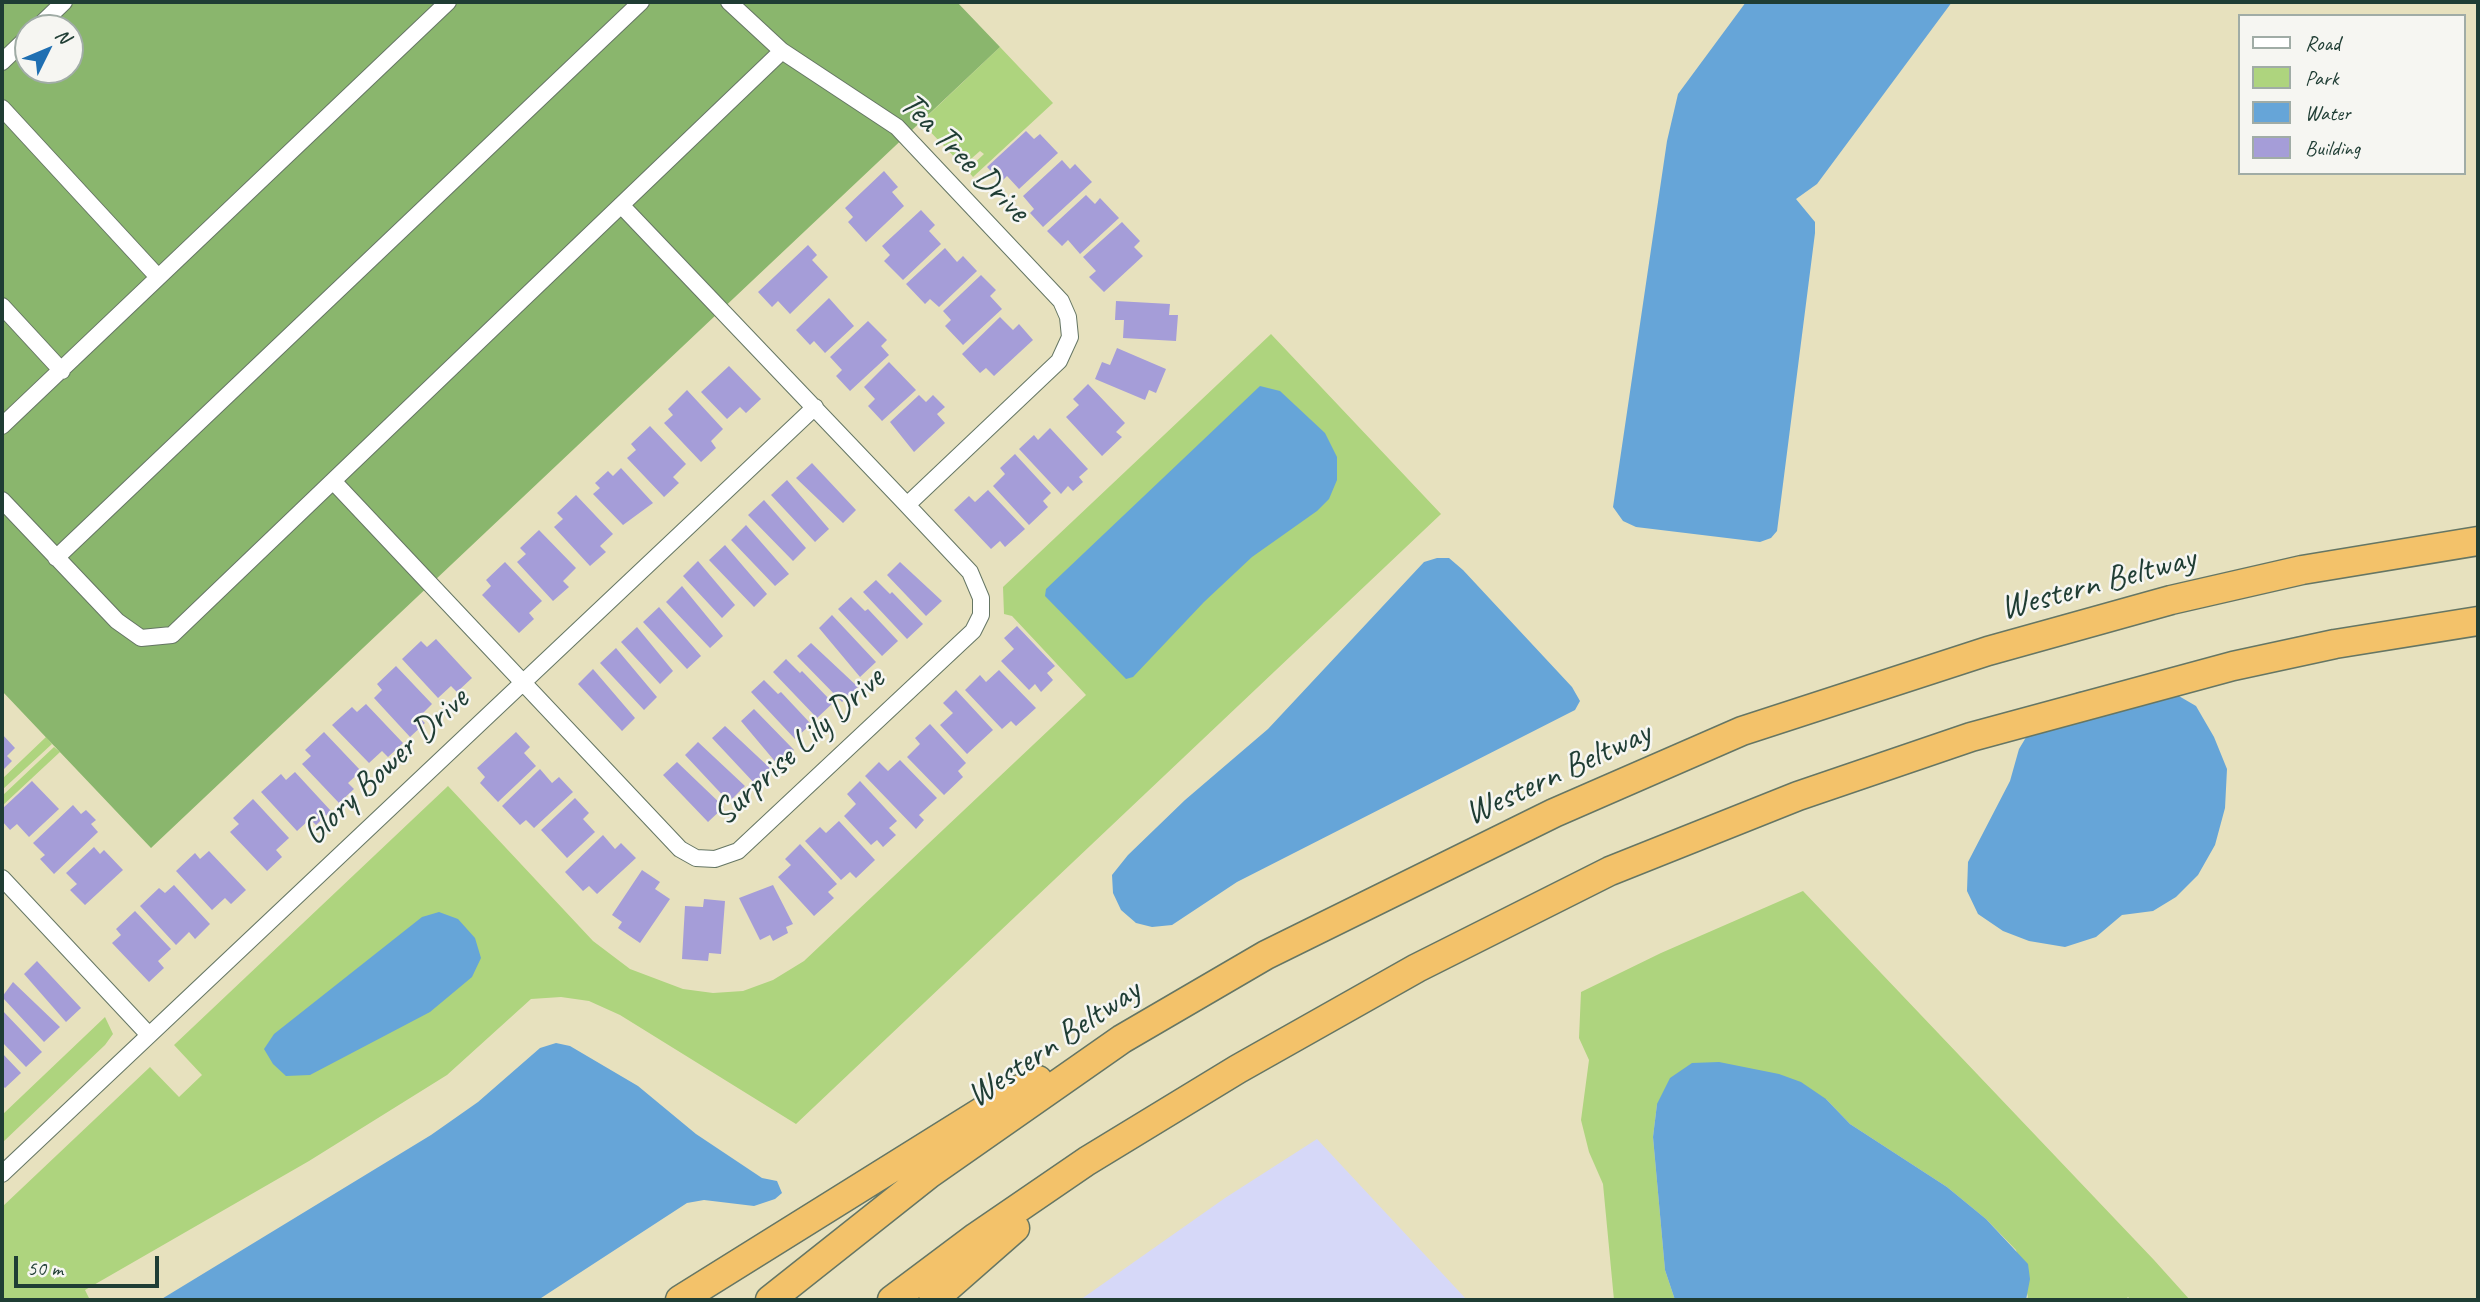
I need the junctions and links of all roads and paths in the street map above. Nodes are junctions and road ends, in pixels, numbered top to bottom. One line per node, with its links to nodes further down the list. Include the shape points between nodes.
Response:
1 (447, 2): 7 (street)
2 (641, 2): 16 (street)
3 (729, 2): 4 (street, Tea Tree Drive)
4 (782, 51): 6 (street); 14 (street, Tea Tree Drive, via 897,127 1061,301 1068,317 1070,337 1059,361)
5 (2, 108): 7 (street)
6 (621, 205): 10 (street, Surprise Lily Drive); 12 (street)
7 (158, 277): 9 (street)
8 (2, 306): 9 (street)
9 (62, 371): 11 (street)
10 (815, 407): 14 (street, Surprise Lily Drive); 18 (street, Glory Bower Drive)
11 (2, 426)
12 (333, 481): 16 (street, via 172,635 142,638 117,621); 18 (street, Surprise Lily Drive)
13 (2, 500): 16 (street)
14 (907, 505): 18 (street, Surprise Lily Drive, via 970,572 981,598 981,615 973,631 738,850 715,859 696,858 680,849)
15 (2478, 541): 21 (highway, Western Beltway, via 2302,570 2171,600 1988,651 1742,731 1567,808 1266,955)
16 (56, 558)
17 (2478, 621): 22 (highway, via 2233,666 1971,737 1798,796 1610,872 1417,968)
18 (524, 680): 20 (street, Glory Bower Drive)
19 (2, 878): 20 (street)
20 (149, 1035): 23 (street, Glory Bower Drive)
21 (1122, 1039): 24 (highway, via 1007,1096); 25 (highway, Western Beltway, via 929,1174)
22 (1087, 1161): 26 (highway); 27 (highway)
23 (2, 1174)
24 (680, 1300)
25 (770, 1300)
26 (892, 1300)
27 (933, 1300)

